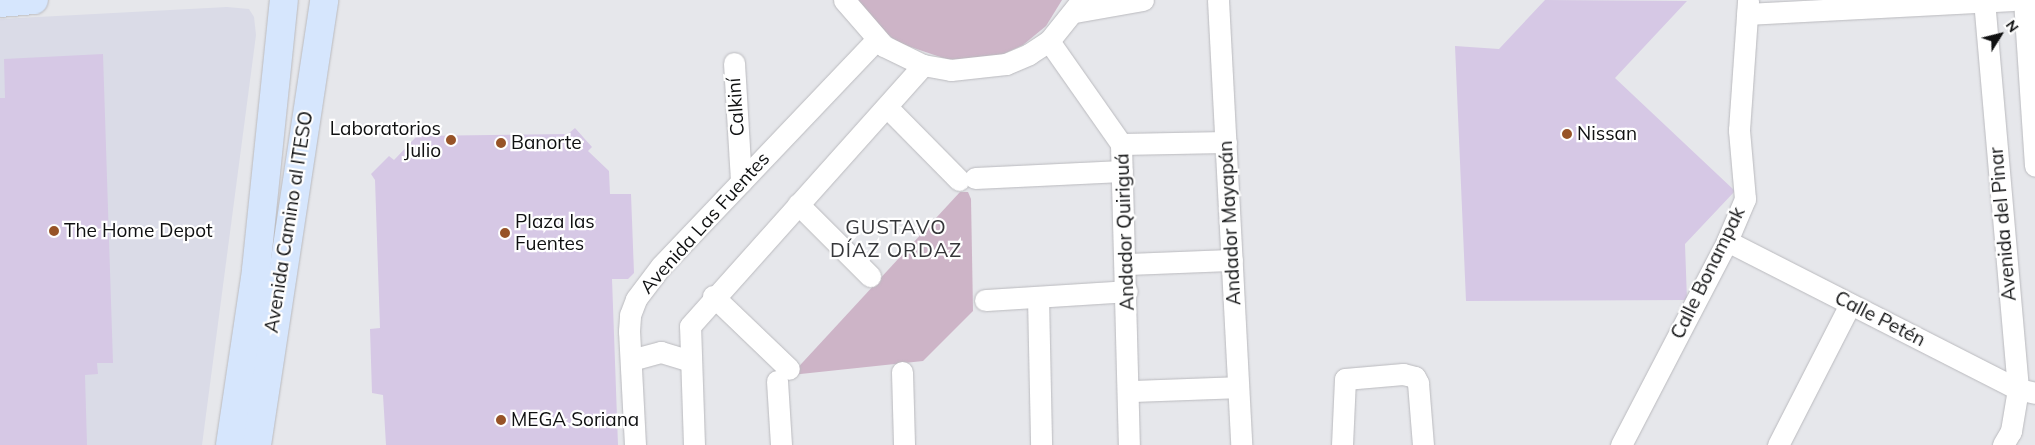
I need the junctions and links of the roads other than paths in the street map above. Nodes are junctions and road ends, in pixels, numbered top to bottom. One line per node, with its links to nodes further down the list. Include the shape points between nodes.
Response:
1 (34, 0): 10 (main road)
2 (284, 0): 39 (main road, Avenida Camino al ITESO, via 256,270)
3 (324, 0): 40 (main road, Avenida Camino al ITESO)
4 (844, 0): 13 (street)
5 (1142, 0): 11 (street)
6 (1218, 0): 18 (street, Andador Mayapán)
7 (2013, 0): 9 (street)
8 (2024, 0): 20 (street, Avenida del Pinar)
9 (1984, 1): 12 (street); 38 (street, Avenida del Pinar)
10 (0, 3)
11 (1078, 6): 14 (street)
12 (1747, 7): 24 (street, Calle Bonampak, via 1739,130 1746,190)
13 (876, 40): 16 (street, via 902,58); 22 (street, Avenida Las Fuentes)
14 (1050, 41): 16 (street, via 1006,64 951,70); 19 (street, Andador Quiriguá)
15 (734, 63): 22 (street, Calkiní)
16 (923, 65): 17 (street)
17 (888, 108): 21 (street, via 967,179); 23 (street)
18 (1226, 142): 19 (street); 25 (street, Andador Mayapán)
19 (1121, 144): 21 (street, Andador Quiriguá)
20 (2035, 166)
21 (1122, 171): 26 (street, Andador Quiriguá)
22 (741, 182): 33 (street, Avenida Las Fuentes, via 661,266 636,299 630,315)
23 (798, 204): 27 (street); 29 (street)
24 (1727, 242): 32 (street, Calle Petén); 50 (street, Calle Bonampak)
25 (1232, 260): 26 (street); 36 (street, Andador Mayapán)
26 (1126, 264): 28 (street, Andador Quiriguá)
27 (870, 276)
28 (1127, 291): 30 (street); 37 (street, Andador Quiriguá)
29 (713, 296): 34 (street, via 690,326); 43 (street, via 783,375)
30 (1038, 297): 31 (street); 45 (street)
31 (985, 300)
32 (1850, 304): 38 (street, Calle Petén); 51 (street)
33 (632, 360): 34 (street, via 661,352); 41 (street, Avenida Las Fuentes)
34 (690, 361): 42 (street)
35 (902, 372): 44 (street)
36 (1238, 387): 37 (street); 47 (street, Andador Mayapán)
37 (1130, 391): 46 (street, Andador Quiriguá)
38 (2026, 391): 52 (street, Avenida del Pinar)
39 (230, 445)
40 (257, 445)
41 (635, 445)
42 (694, 445)
43 (781, 445)
44 (904, 445)
45 (1041, 445)
46 (1129, 445)
47 (1241, 445)
48 (1342, 445): 49 (street, via 1345,379 1403,374 1415,377 1418,383)
49 (1423, 445)
50 (1621, 445)
51 (1778, 445)
52 (2003, 445)

